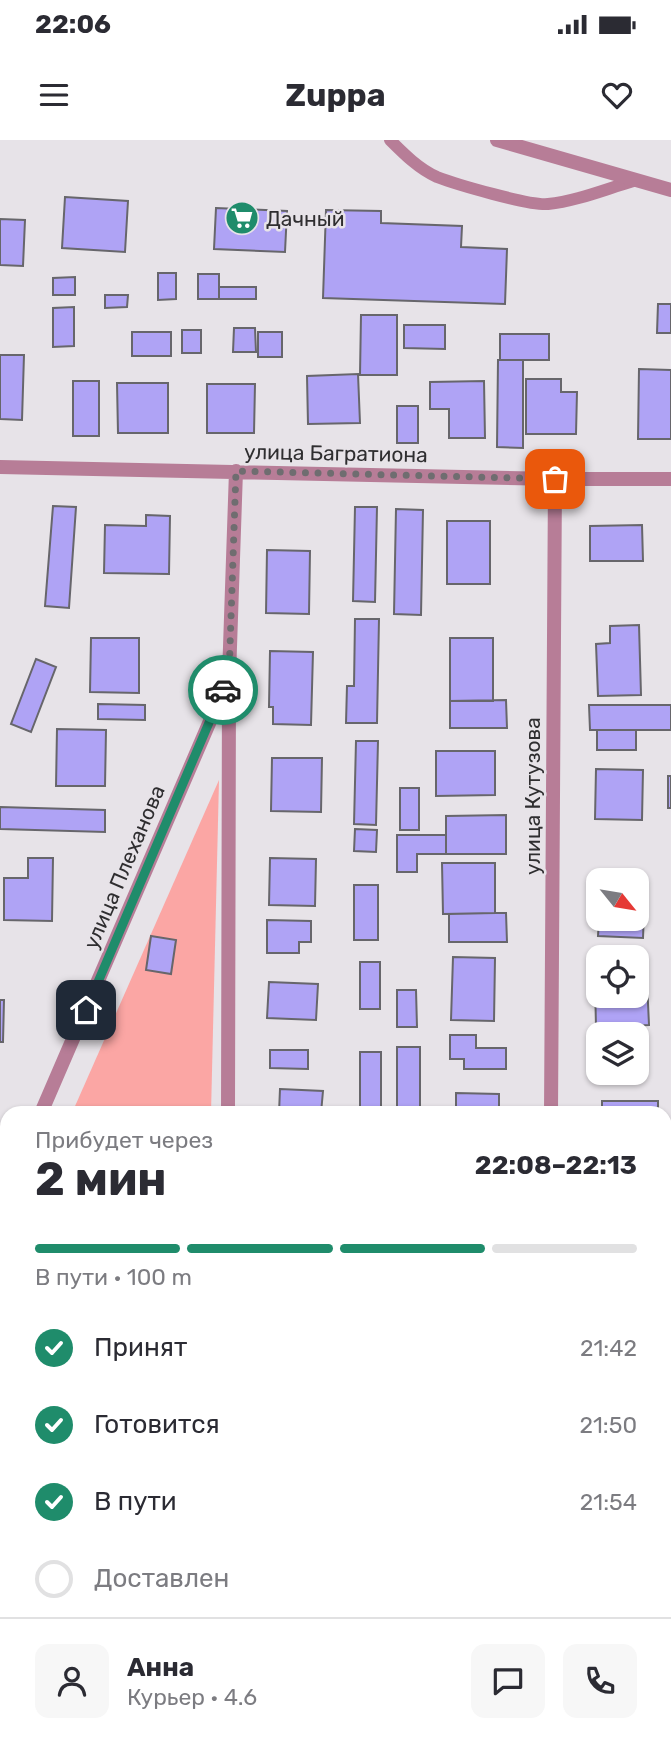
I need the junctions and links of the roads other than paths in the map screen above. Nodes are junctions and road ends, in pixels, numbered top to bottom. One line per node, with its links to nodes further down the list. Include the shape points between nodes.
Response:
1 (390, 140): 3 (lane, via 437,177 527,202 561,202)
2 (497, 140): 3 (street)
3 (638, 180): 4 (street)
4 (671, 190)
5 (0, 467): 6 (street, улица Багратиона)
6 (236, 471): 7 (street, улица Багратиона); 9 (street, улица Плеханова)
7 (555, 479): 8 (street, улица Багратиона); 12 (street, улица Кутузова)
8 (671, 479)
9 (229, 676): 10 (street, улица Плеханова); 11 (street, улица Плеханова)
10 (44, 1106)
11 (228, 1106)
12 (551, 1106)

